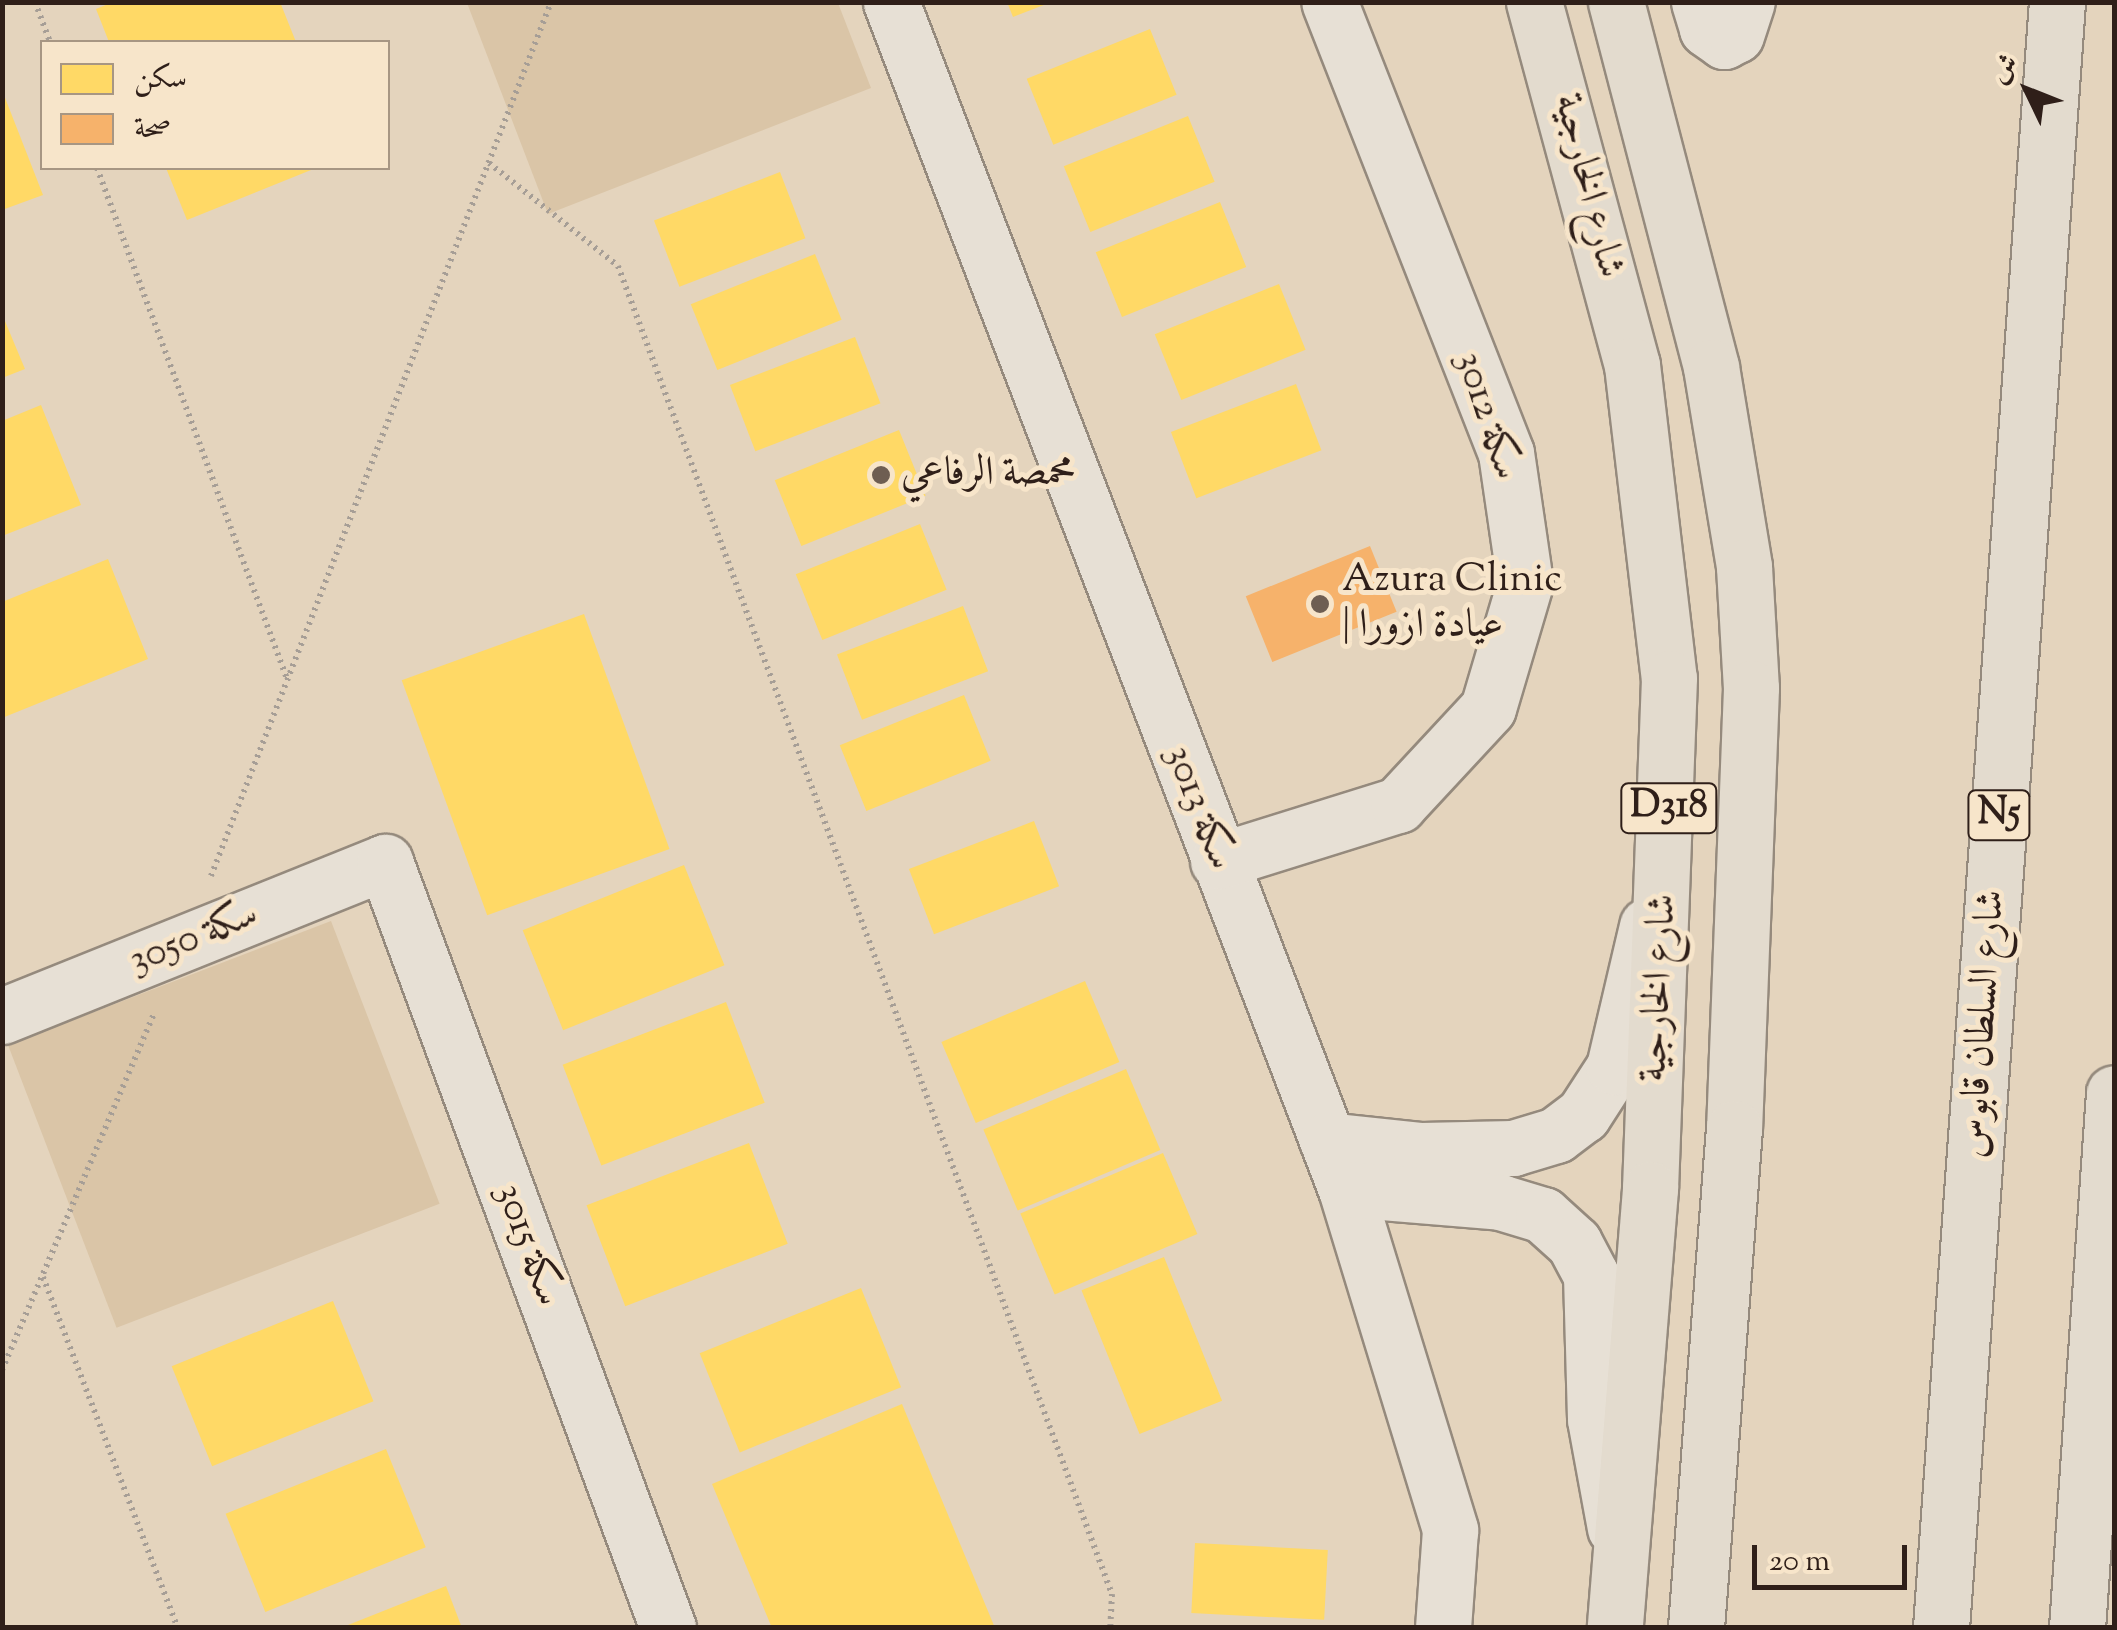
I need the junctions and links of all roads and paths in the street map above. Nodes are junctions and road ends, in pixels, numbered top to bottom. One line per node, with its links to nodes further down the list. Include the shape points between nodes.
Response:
1 (36, 2): 10 (path)
2 (551, 2): 11 (path)
3 (891, 2): 16 (street, سكة 3013)
4 (1329, 2): 16 (street, سكة 3012, via 1506,453 1525,582 1488,708 1398,805)
5 (1534, 2): 14 (main road, شارع الخارجية / D318, via 1632,366 1669,678)
6 (1616, 2): 29 (main road, شارع الخارجية / D318, via 1711,366 1744,566 1751,688 1734,1128)
7 (1699, 2): 8 (street, via 1706,29 1724,42 1736,35)
8 (1746, 2)
9 (2057, 2): 30 (main road, شارع السلطان قابوس / N5)
10 (49, 40)
11 (489, 163): 13 (path); 26 (path, via 618,266 1112,1594)
12 (98, 170): 13 (path)
13 (288, 680): 17 (path)
14 (1669, 836): 20 (street, via 1614,1067 1583,1116 1513,1148); 23 (main road, شارع الخارجية / D318)
15 (386, 862): 17 (street, سكة 3050); 25 (street, سكة 3015)
16 (1218, 862): 20 (street, سكة 3013)
17 (185, 942): 18 (street, سكة 3050); 21 (path)
18 (2, 1016)
19 (2114, 1093): 31 (main road)
20 (1336, 1165): 23 (street, via 1543,1214 1574,1243 1591,1276 1595,1419); 27 (street, سكة 3013, via 1450,1530)
21 (42, 1276): 22 (path); 24 (path)
22 (2, 1370)
23 (1621, 1559): 28 (main road, شارع الخارجية / D318)
24 (178, 1628)
25 (668, 1628)
26 (1110, 1628)
27 (1444, 1628)
28 (1615, 1628)
29 (1696, 1628)
30 (1941, 1628)
31 (2078, 1628)

